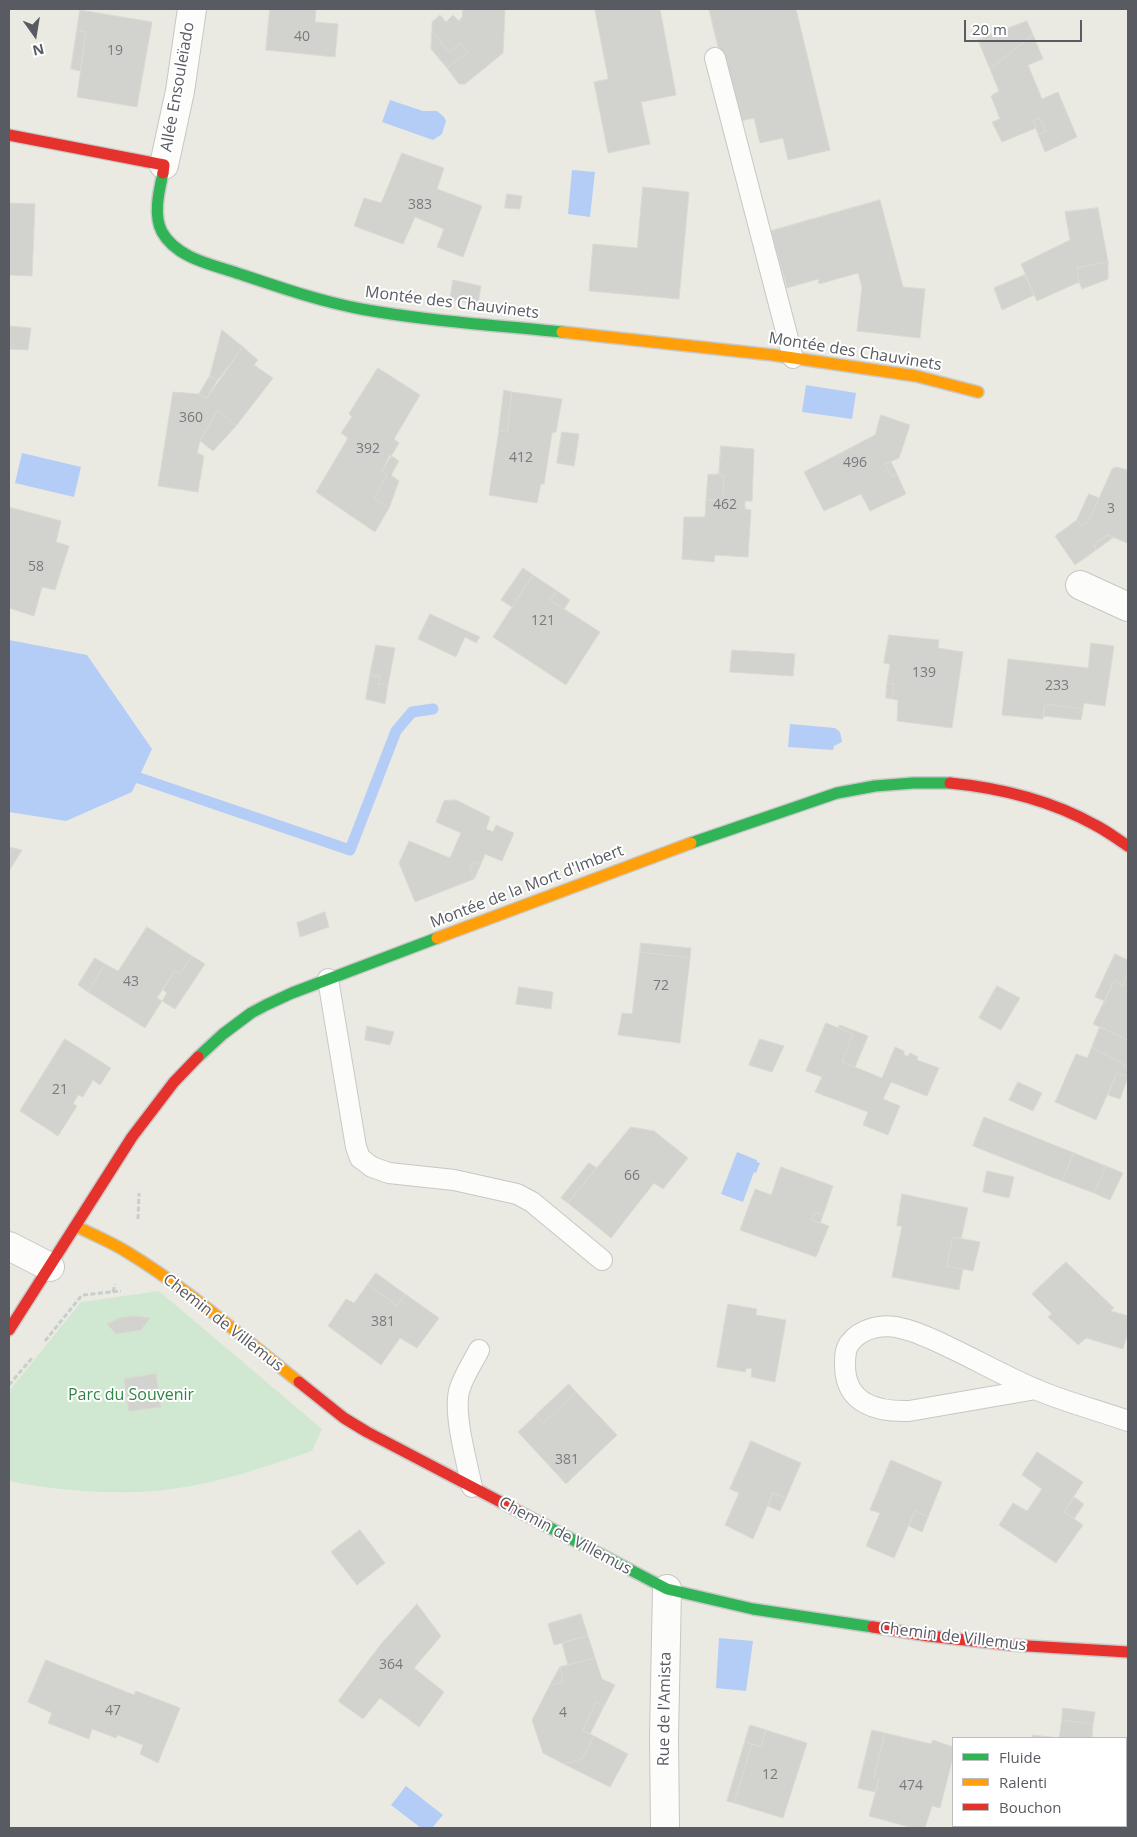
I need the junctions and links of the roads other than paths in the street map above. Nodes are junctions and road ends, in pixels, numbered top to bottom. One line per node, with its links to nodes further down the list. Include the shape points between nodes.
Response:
1 (192, 9): 4 (street, Allée Ensouleïado, via 180,91)
2 (715, 58): 5 (lane)
3 (9, 135): 4 (street)
4 (164, 165): 5 (street, Montée des Chauvinets, via 156,209 160,230 170,242 196,259 296,293 360,309 410,316)
5 (793, 358): 6 (street, Montée des Chauvinets, via 916,376)
6 (978, 392)
7 (1080, 585): 8 (street)
8 (1128, 608)
9 (1128, 846): 10 (street, Montée de la Mort d'Imbert, via 1100,825 1074,812 1000,789 938,782 857,788 721,831)
10 (328, 979): 11 (street, Montée de la Mort d'Imbert, via 252,1012 201,1054 144,1122); 13 (lane, via 360,1158 389,1173 454,1180 517,1194 532,1202)
11 (76, 1226): 14 (street, Montée de la Mort d'Imbert); 19 (street, Chemin de Villemus, via 126,1252 174,1284 344,1418)
12 (9, 1246): 14 (street)
13 (602, 1260)
14 (50, 1267): 15 (street, Montée de la Mort d'Imbert)
15 (9, 1330)
16 (479, 1350): 19 (lane, via 459,1388 458,1398 458,1419)
17 (1036, 1389): 17 (lane, via 904,1328 866,1329 846,1348 845,1370 852,1392 862,1402 892,1412); 18 (lane)
18 (1128, 1421)
19 (472, 1487): 20 (street, Chemin de Villemus)
20 (667, 1589): 21 (street, Chemin de Villemus, via 753,1609 929,1636 1011,1645); 22 (street, Rue de l'Amista)
21 (1128, 1649)
22 (665, 1828)

